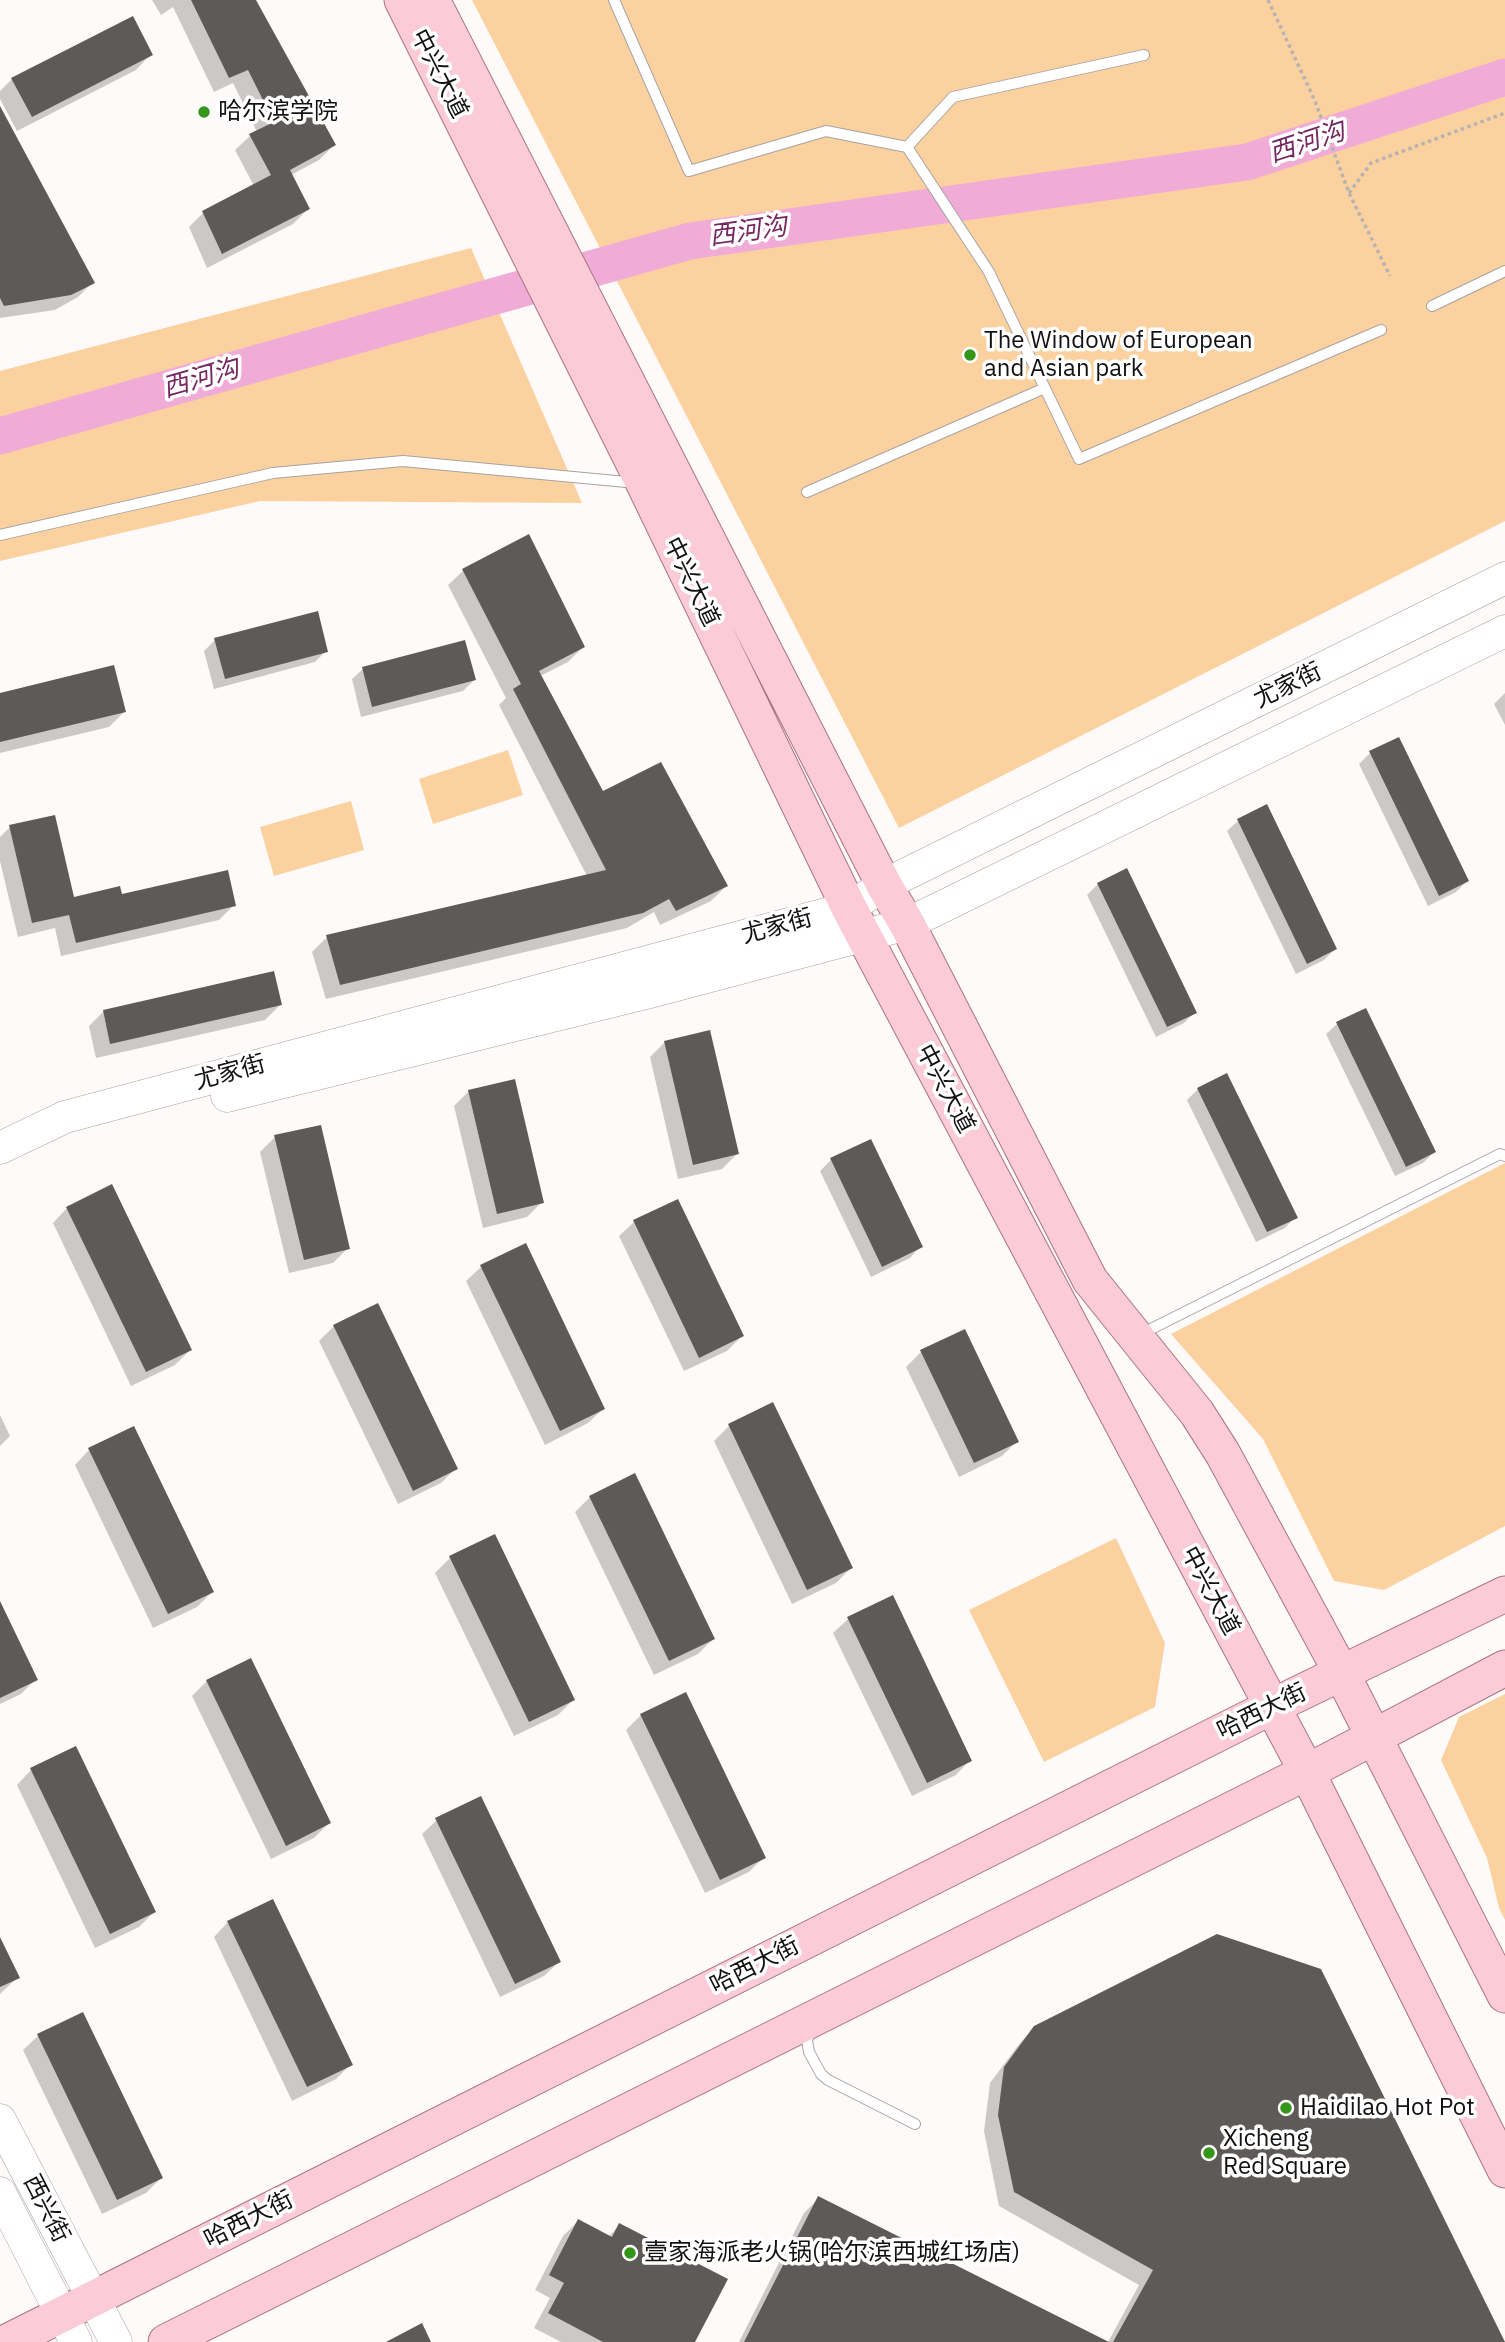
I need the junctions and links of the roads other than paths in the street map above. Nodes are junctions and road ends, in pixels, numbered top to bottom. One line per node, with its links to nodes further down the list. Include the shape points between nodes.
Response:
1 (402, 0): 6 (main road, 中兴大道)
2 (432, 0): 6 (main road, 中兴大道)
3 (614, 0): 5 (lane, via 690,171 826,131)
4 (1144, 55): 5 (lane, via 953,97)
5 (907, 147): 11 (lane, via 989,272)
6 (494, 150): 9 (main road, 中兴大道)
7 (1505, 271): 8 (lane)
8 (1432, 306)
9 (581, 326): 12 (main road, 中兴大道); 17 (main road, 中兴大道)
10 (1381, 330): 11 (lane, via 1079,459)
11 (1045, 388): 13 (lane)
12 (644, 484): 14 (lane, via 403,461 273,473); 18 (main road, 中兴大道)
13 (807, 492)
14 (0, 535)
15 (1505, 578): 17 (main road, 尤家街)
16 (1505, 631): 19 (main road, 尤家街)
17 (884, 885): 18 (main road, 尤家街); 19 (main road, 中兴大道)
18 (856, 922): 19 (main road, 尤家街); 20 (main road, 尤家街, via 65,1117); 22 (main road, 尤家街, via 650,992 72,1134); 27 (main road, 中兴大道)
19 (907, 924): 23 (main road, 中兴大道, via 1090,1280)
20 (0, 1147)
21 (1505, 1156): 23 (lane, via 1500,1154)
22 (0, 1167)
23 (1135, 1336): 26 (main road, 中兴大道, via 1197,1413 1223,1454)
24 (1505, 1594): 26 (main road, 哈西大街)
25 (1505, 1668): 28 (main road)
26 (1342, 1674): 27 (main road, 哈西大街); 28 (main road, 中兴大道)
27 (1271, 1707): 29 (main road, 中兴大道); 36 (main road, 哈西大街)
28 (1373, 1736): 29 (main road); 30 (main road, 中兴大道)
29 (1307, 1772): 31 (main road); 34 (main road, 中兴大道)
30 (1505, 1995)
31 (818, 2016): 33 (lane, via 807,2040 821,2074); 40 (main road)
32 (0, 2120): 36 (main road, 西兴街)
33 (915, 2124)
34 (1505, 2170)
35 (0, 2193): 37 (main road, 西兴街)
36 (93, 2299): 37 (main road, 哈西大街); 39 (main road, 西兴街)
37 (69, 2328): 38 (main road, 哈西大街)
38 (8, 2342)
39 (116, 2342)
40 (166, 2342)

